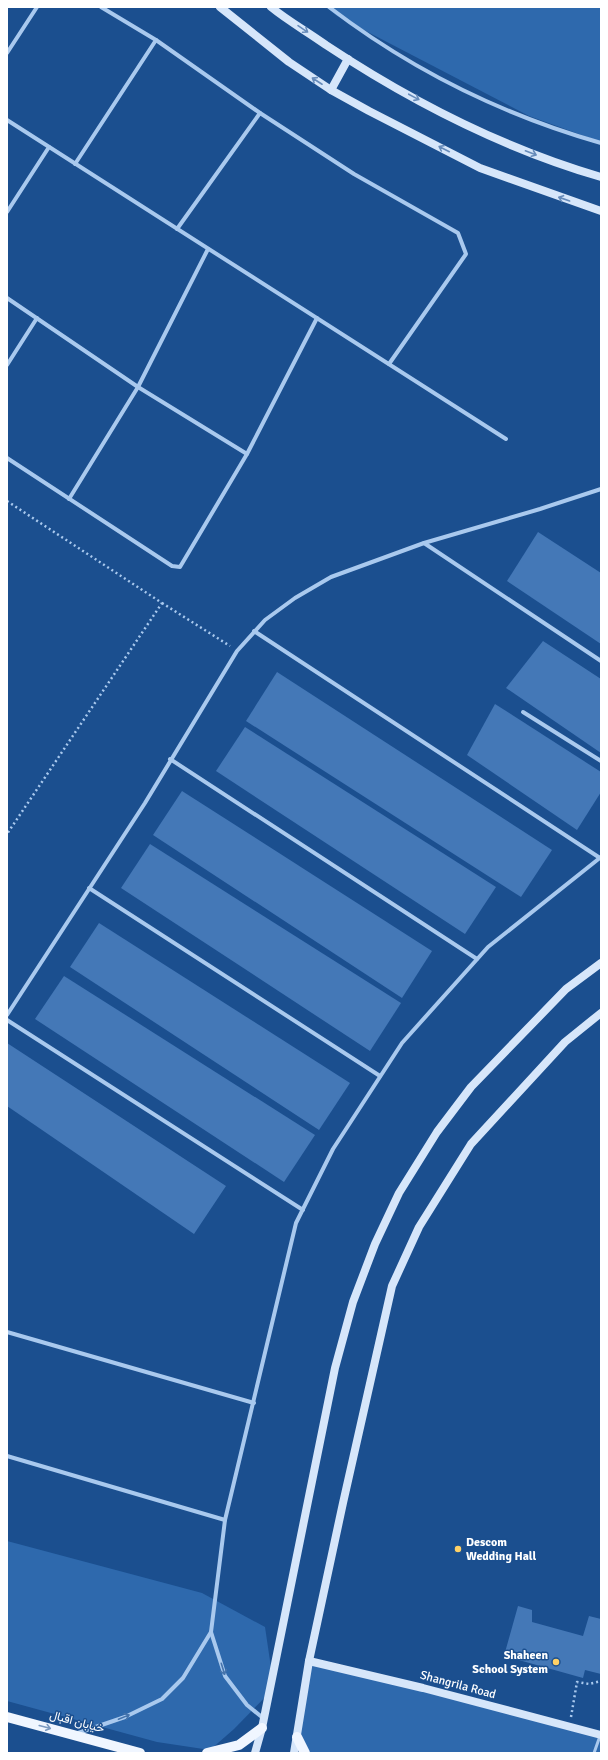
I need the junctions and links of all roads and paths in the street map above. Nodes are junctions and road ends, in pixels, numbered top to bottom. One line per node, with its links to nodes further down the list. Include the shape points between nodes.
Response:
1 (37, 7): 7 (street)
2 (101, 7): 6 (street)
3 (220, 7): 9 (street, one-way to 3, via 289,62)
4 (329, 7): 12 (street, via 399,55 454,86 512,112)
5 (275, 8): 8 (street, one-way to 8)
6 (156, 40): 10 (street); 14 (street)
7 (7, 53)
8 (348, 59): 9 (street); 15 (street, one-way to 15, via 367,72 490,137)
9 (331, 90): 16 (street, one-way to 9, via 480,168)
10 (260, 113): 18 (street); 23 (street, via 354,174 458,234 466,254)
11 (7, 120): 13 (street)
12 (601, 143)
13 (49, 147): 14 (street); 17 (street)
14 (75, 164): 18 (street)
15 (601, 177)
16 (601, 211)
17 (7, 212)
18 (177, 229): 19 (street)
19 (208, 249): 22 (street); 25 (street)
20 (7, 298): 21 (street)
21 (37, 318): 24 (street); 25 (street)
22 (317, 318): 23 (street); 27 (street)
23 (389, 364): 26 (street)
24 (7, 365)
25 (138, 387): 27 (street); 30 (street)
26 (506, 439)
27 (247, 454): 30 (street, via 180,566 172,566)
28 (7, 458): 30 (street)
29 (601, 489): 32 (street)
30 (69, 499)
31 (7, 501): 33 (path)
32 (424, 543): 34 (street, via 331,577 295,598); 36 (street)
33 (162, 603): 35 (path); 40 (path)
34 (254, 631): 35 (street); 41 (street)
35 (238, 651): 38 (street)
36 (601, 661)
37 (522, 712): 39 (street)
38 (170, 759): 42 (street, via 145,803); 43 (street)
39 (601, 761)
40 (7, 834)
41 (601, 857): 43 (street, via 488,947)
42 (89, 888): 46 (street); 48 (street)
43 (477, 959): 48 (street, via 402,1043)
44 (601, 963): 58 (street, via 566,990 471,1087 437,1132 399,1193 375,1244 353,1302 335,1368)
45 (601, 1013): 55 (street, via 565,1042 470,1144 416,1233 392,1286)
46 (7, 1015)
47 (7, 1020): 49 (street)
48 (380, 1076): 49 (street, via 333,1149)
49 (303, 1210): 51 (street, via 296,1223)
50 (7, 1332): 51 (street)
51 (254, 1403): 53 (street)
52 (7, 1456): 53 (street)
53 (225, 1520): 54 (street)
54 (212, 1632): 58 (street, one-way to 58, via 225,1676); 60 (street, one-way to 54, via 125,1717 162,1699 183,1678)
55 (309, 1660): 59 (street, Shangrila Road); 62 (street)
56 (601, 1681): 59 (path, via 589,1684 577,1682)
57 (7, 1717): 60 (main road, خیابان اقبال, one-way to 60)
58 (263, 1723): 64 (main road, via 239,1745); 65 (street)
59 (569, 1727): 61 (street, Shangrila Road)
60 (74, 1735): 63 (main road, خیابان اقبال)
61 (601, 1735): 68 (lane)
62 (297, 1737): 66 (street); 67 (main road)
63 (140, 1753)
64 (207, 1753)
65 (255, 1753)
66 (294, 1753)
67 (305, 1753)
68 (594, 1753)

